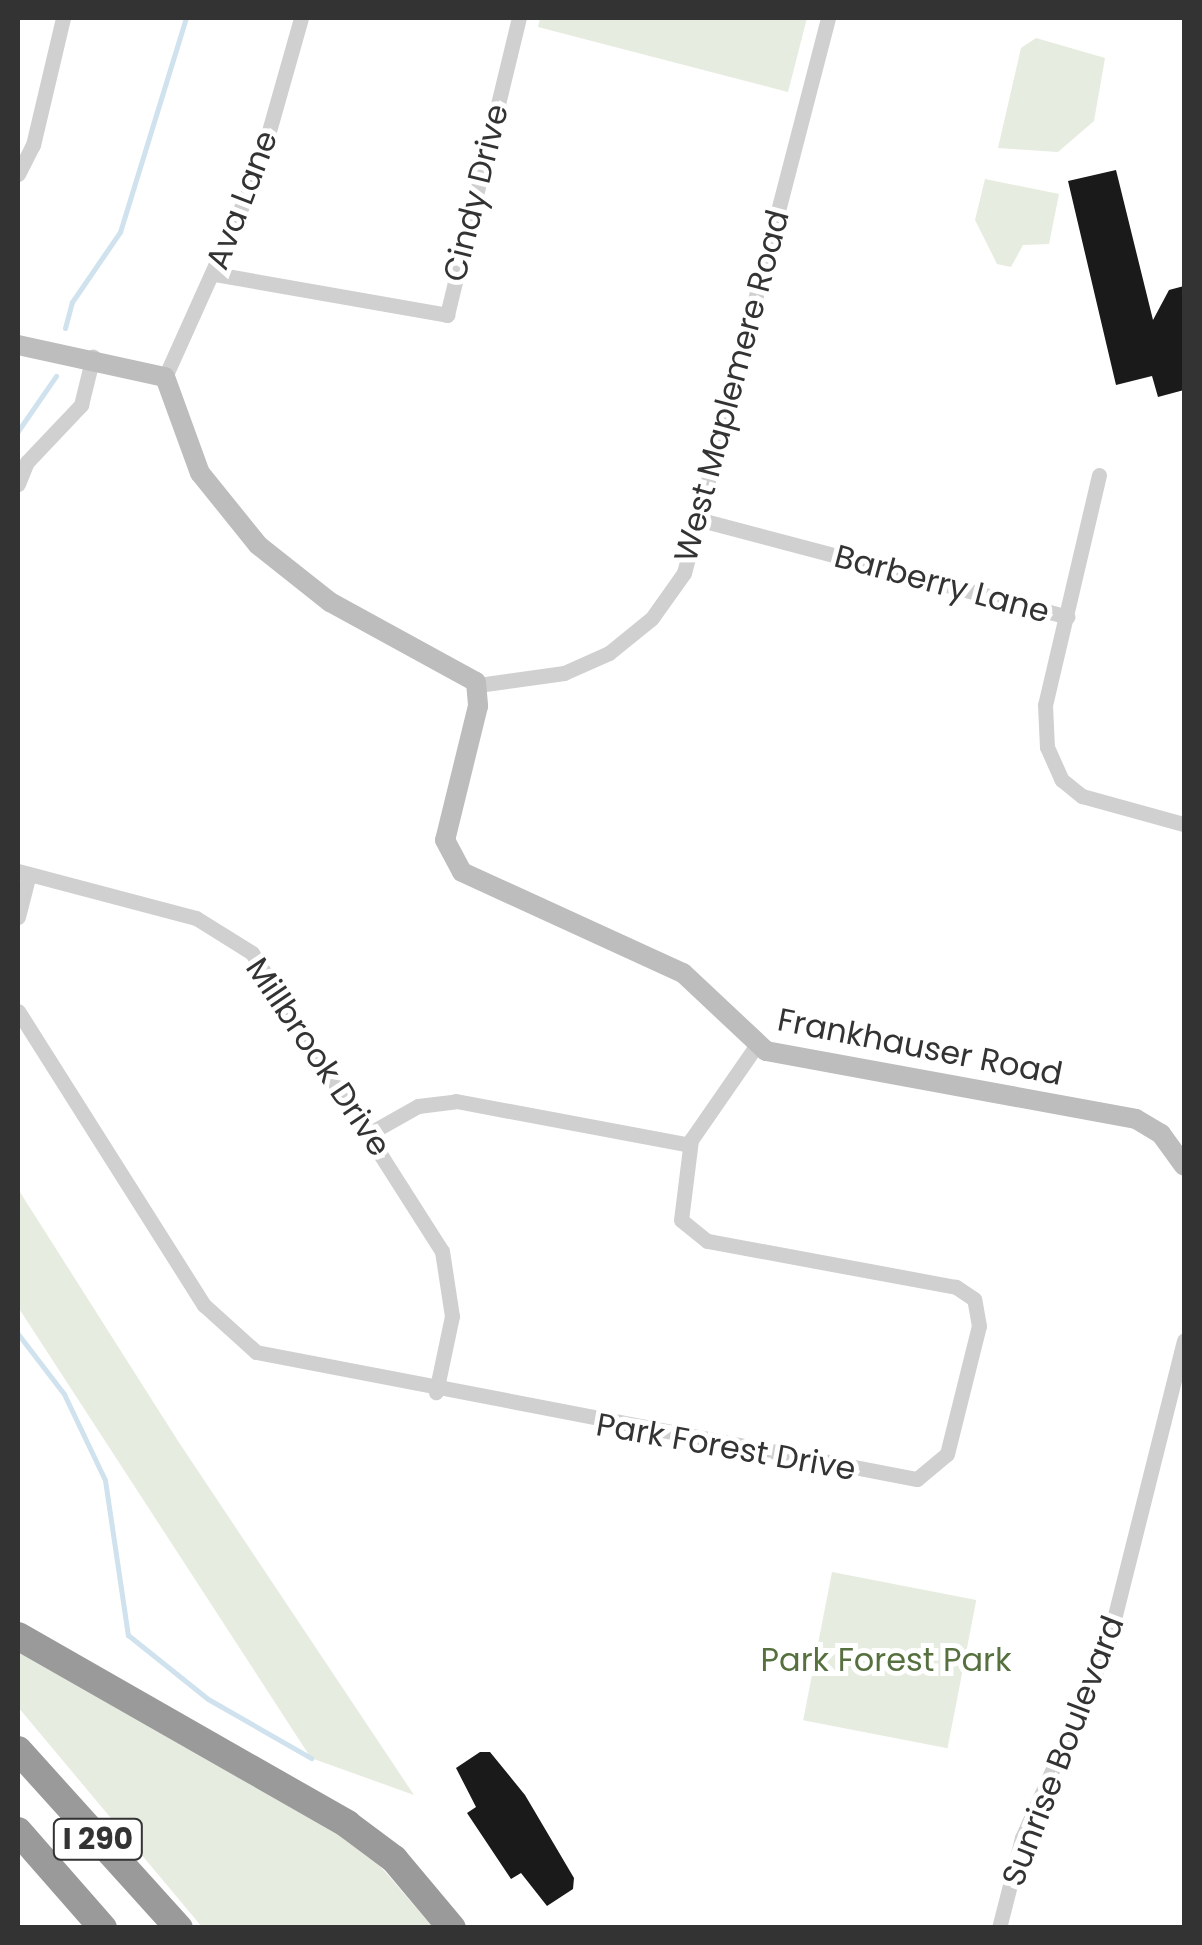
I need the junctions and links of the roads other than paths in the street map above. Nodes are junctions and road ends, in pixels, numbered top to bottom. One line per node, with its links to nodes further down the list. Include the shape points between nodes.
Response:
1 (63, 18): 6 (street)
2 (301, 18): 8 (street, Ava Lane, via 258,170)
3 (519, 18): 8 (street, Cindy Drive, via 447,315)
4 (828, 18): 14 (street, West Maplemere Road)
5 (18, 130): 6 (street)
6 (36, 132): 7 (street)
7 (18, 174)
8 (215, 274): 11 (street, Ava Lane)
9 (18, 345): 10 (street)
10 (93, 356): 11 (street); 13 (street, via 81,405 27,462)
11 (165, 377): 16 (street, via 200,473 258,546 330,602)
12 (1099, 475): 15 (street)
13 (18, 484)
14 (702, 520): 15 (street, Barberry Lane); 16 (street, West Maplemere Road, via 676,585 632,638 564,673)
15 (1066, 618): 17 (street, Barberry Lane, via 1044,714 1054,766 1082,796)
16 (478, 686): 21 (street, Frankhauser Road, via 445,837 454,864 682,973)
17 (1184, 824)
18 (23, 872): 19 (street); 22 (street, Millbrook Drive, via 196,918 235,939)
19 (18, 918)
20 (18, 1011): 26 (street, Park Forest Drive, via 220,1325 279,1362)
21 (756, 1046): 23 (street, Park Forest Drive); 24 (street, Frankhauser Road, via 1136,1118)
22 (370, 1133): 23 (street, via 418,1106 456,1101); 26 (street, Millbrook Drive, via 450,1274 452,1316)
23 (690, 1145): 26 (street, Park Forest Drive, via 678,1209 696,1237 956,1287 974,1299 979,1326 940,1465 903,1480)
24 (1182, 1155)
25 (1184, 1342): 33 (street, Sunrise Boulevard, via 1107,1647 1022,1838)
26 (436, 1392)
27 (18, 1636): 32 (highway, via 347,1824 394,1859)
28 (18, 1750): 31 (highway, I 290)
29 (18, 1831): 30 (highway, I 290)
30 (102, 1928)
31 (178, 1928)
32 (452, 1928)
33 (999, 1928)

